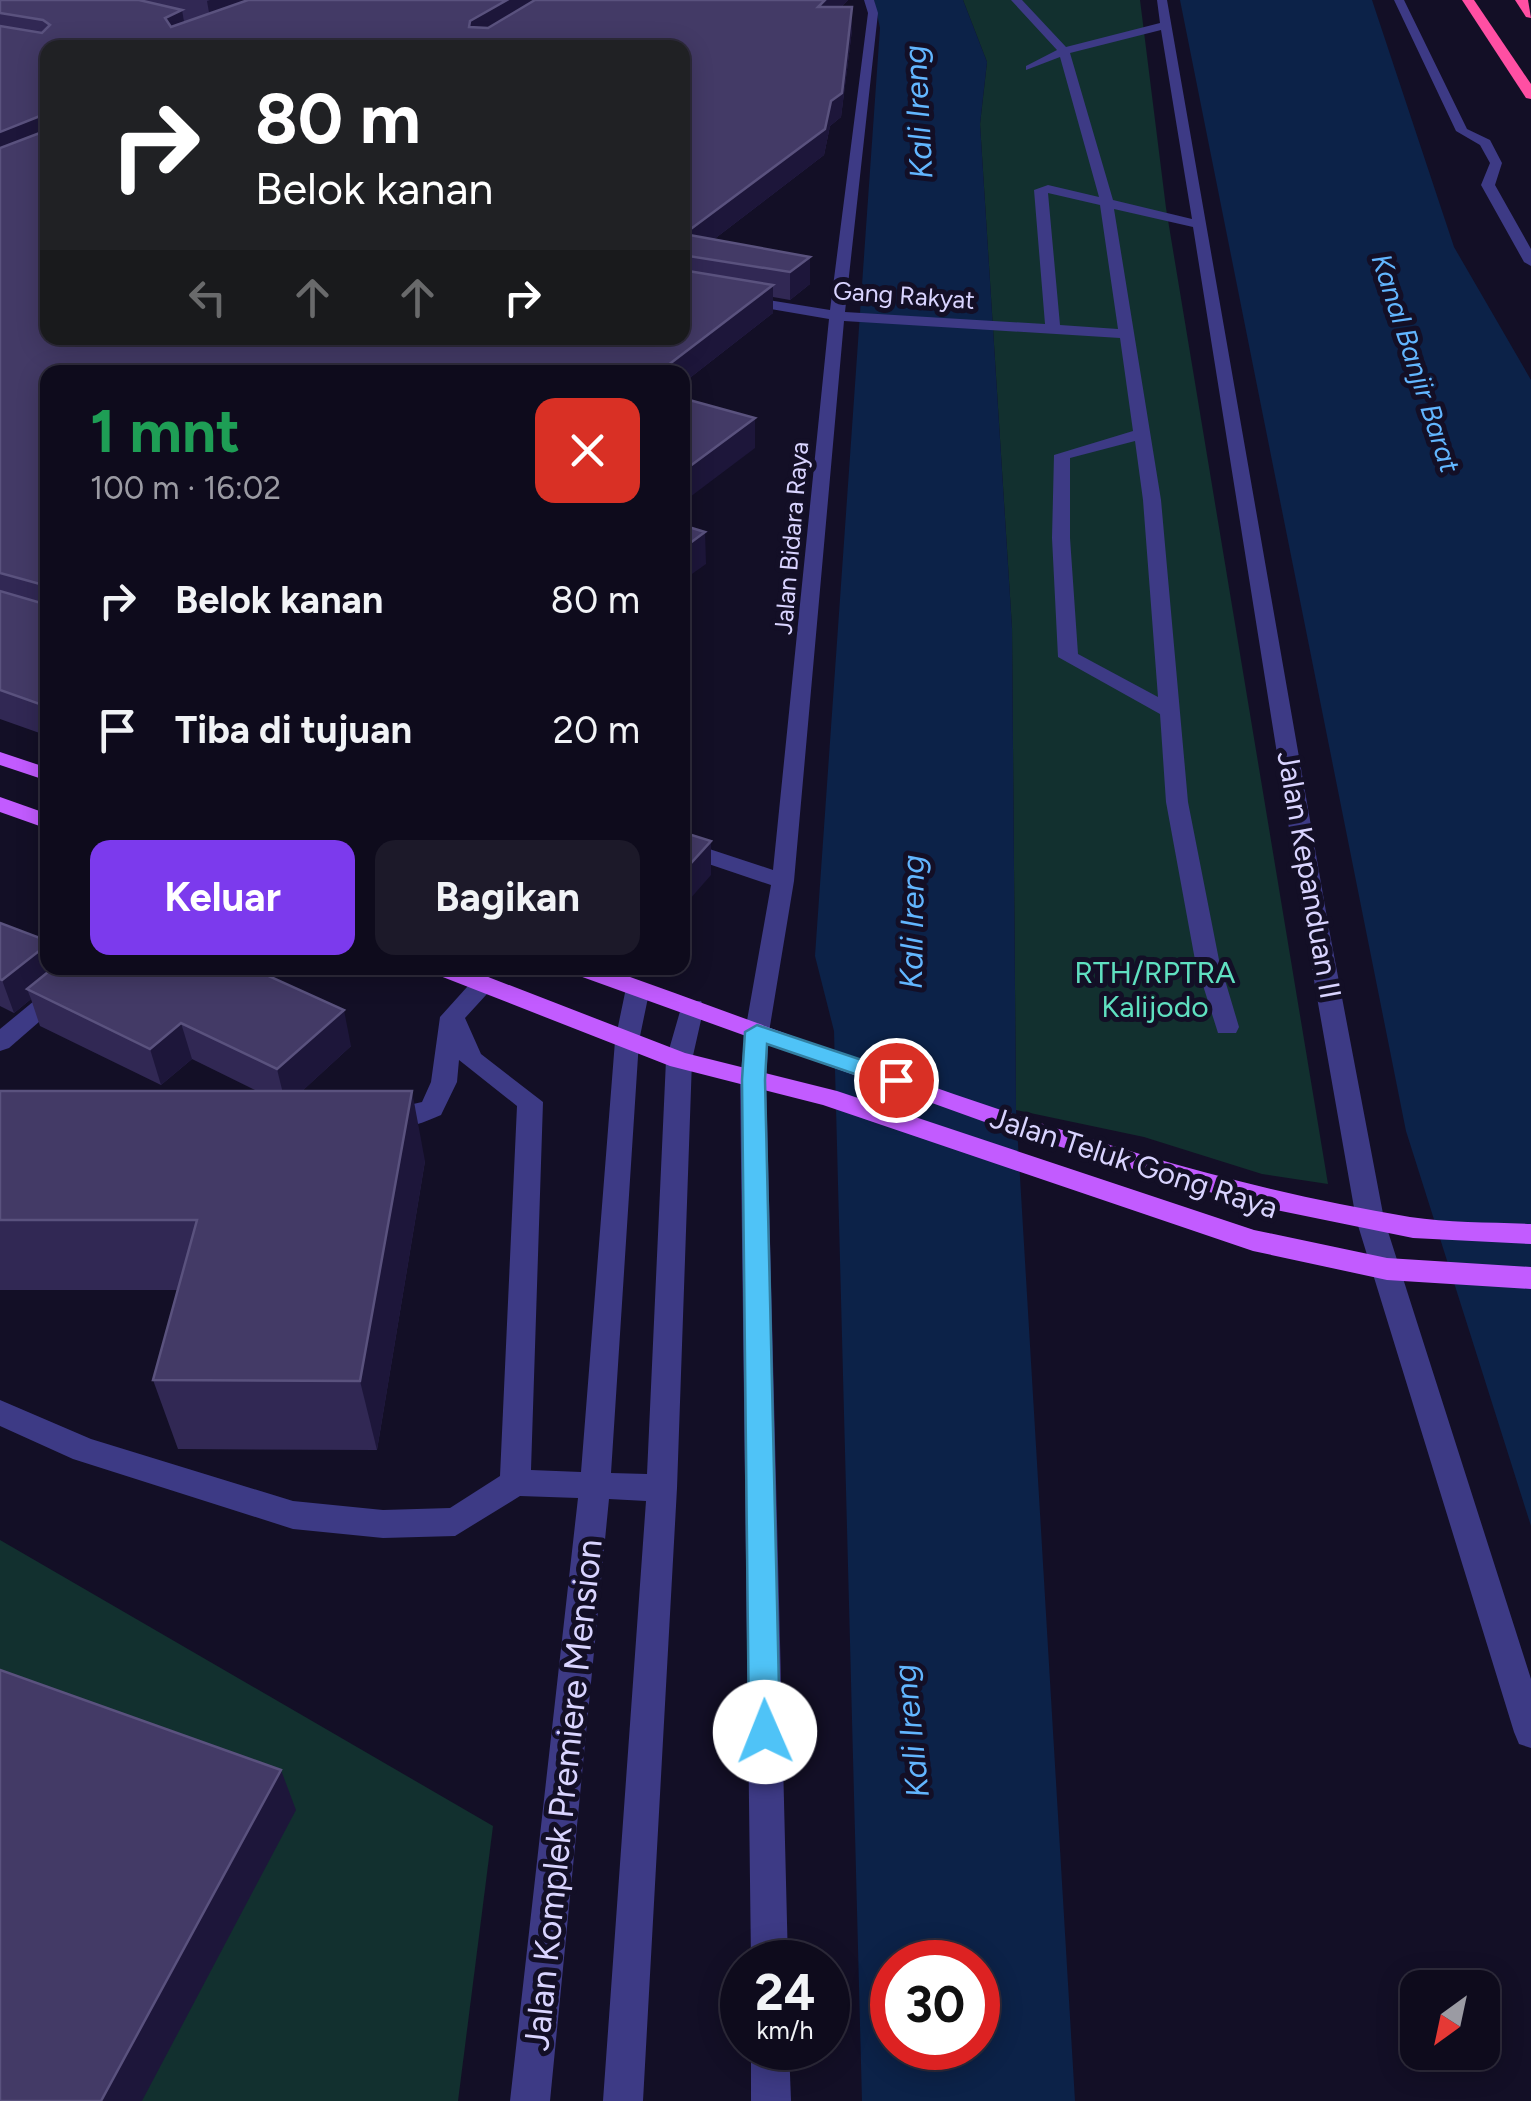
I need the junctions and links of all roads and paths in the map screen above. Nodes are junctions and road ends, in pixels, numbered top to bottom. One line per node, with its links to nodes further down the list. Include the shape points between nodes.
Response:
1 (869, 0): 16 (street, Jalan Bidara Raya, via 873,13)
2 (1162, 0): 8 (street, Jalan Kepanduan II)
3 (1399, 0): 14 (street, via 1462,131 1484,143 1496,163 1488,185)
4 (1468, 0): 11 (highway)
5 (1521, 0): 7 (highway)
6 (1024, 3): 9 (street)
7 (1531, 14)
8 (1166, 25): 9 (street); 13 (street, Jalan Kepanduan II)
9 (1064, 50): 10 (street); 12 (street)
10 (1030, 68)
11 (1531, 95)
12 (1107, 204): 13 (street); 17 (street, via 1040,192); 18 (street)
13 (1200, 225): 41 (street, Jalan Kepanduan II)
14 (1531, 262)
15 (690, 291): 16 (street, Gang Rakyat)
16 (844, 317): 17 (street, Gang Rakyat); 26 (street, Jalan Bidara Raya)
17 (1053, 330): 18 (street, Gang Rakyat)
18 (1124, 334): 19 (street)
19 (1141, 434): 20 (street); 20 (street, via 1062,455 1068,657)
20 (1172, 713): 34 (street, via 1177,802)
21 (0, 758): 22 (main road)
22 (40, 772)
23 (0, 804): 24 (main road)
24 (40, 819)
25 (690, 850): 26 (street)
26 (784, 881): 35 (street, Jalan Bidara Raya)
27 (81, 975): 37 (street)
28 (463, 975): 30 (main road, Jalan Teluk Gong Raya)
29 (602, 975): 31 (main road, Jalan Teluk Gong Raya)
30 (485, 983): 33 (street); 36 (main road, Jalan Teluk Gong Raya)
31 (638, 988): 32 (main road, Jalan Teluk Gong Raya); 36 (street, Jalan Komplek Premiere Mension)
32 (692, 1006): 35 (main road, Jalan Teluk Gong Raya); 38 (street)
33 (452, 1018): 40 (street, via 444,1082 432,1108 413,1118); 46 (street, via 472,1059 530,1102)
34 (1227, 1027)
35 (757, 1032): 39 (street, Jalan Bidara Raya); 41 (main road, Jalan Teluk Gong Raya, via 1027,1127 1252,1196)
36 (627, 1040): 38 (main road, Jalan Teluk Gong Raya); 47 (street, Jalan Komplek Premiere Mension)
37 (0, 1042)
38 (679, 1060): 39 (main road, Jalan Teluk Gong Raya); 48 (street)
39 (753, 1080): 43 (main road, Jalan Teluk Gong Raya, via 828,1097 1252,1240); 50 (street, Jalan Bidara Raya)
40 (364, 1120)
41 (1370, 1219): 42 (main road, Jalan Teluk Gong Raya); 43 (street, Jalan Kepanduan II)
42 (1531, 1234)
43 (1388, 1269): 44 (main road, Jalan Teluk Gong Raya); 49 (street, Jalan Kepanduan II)
44 (1531, 1278)
45 (0, 1412): 46 (street, via 84,1450 292,1515 382,1524 455,1522)
46 (514, 1483): 47 (street)
47 (596, 1488): 48 (street); 52 (street, Jalan Komplek Premiere Mension)
48 (662, 1488): 53 (street)
49 (1531, 1732)
50 (769, 1940)
51 (770, 2070): 54 (street)
52 (530, 2101)
53 (622, 2101)
54 (771, 2101)

